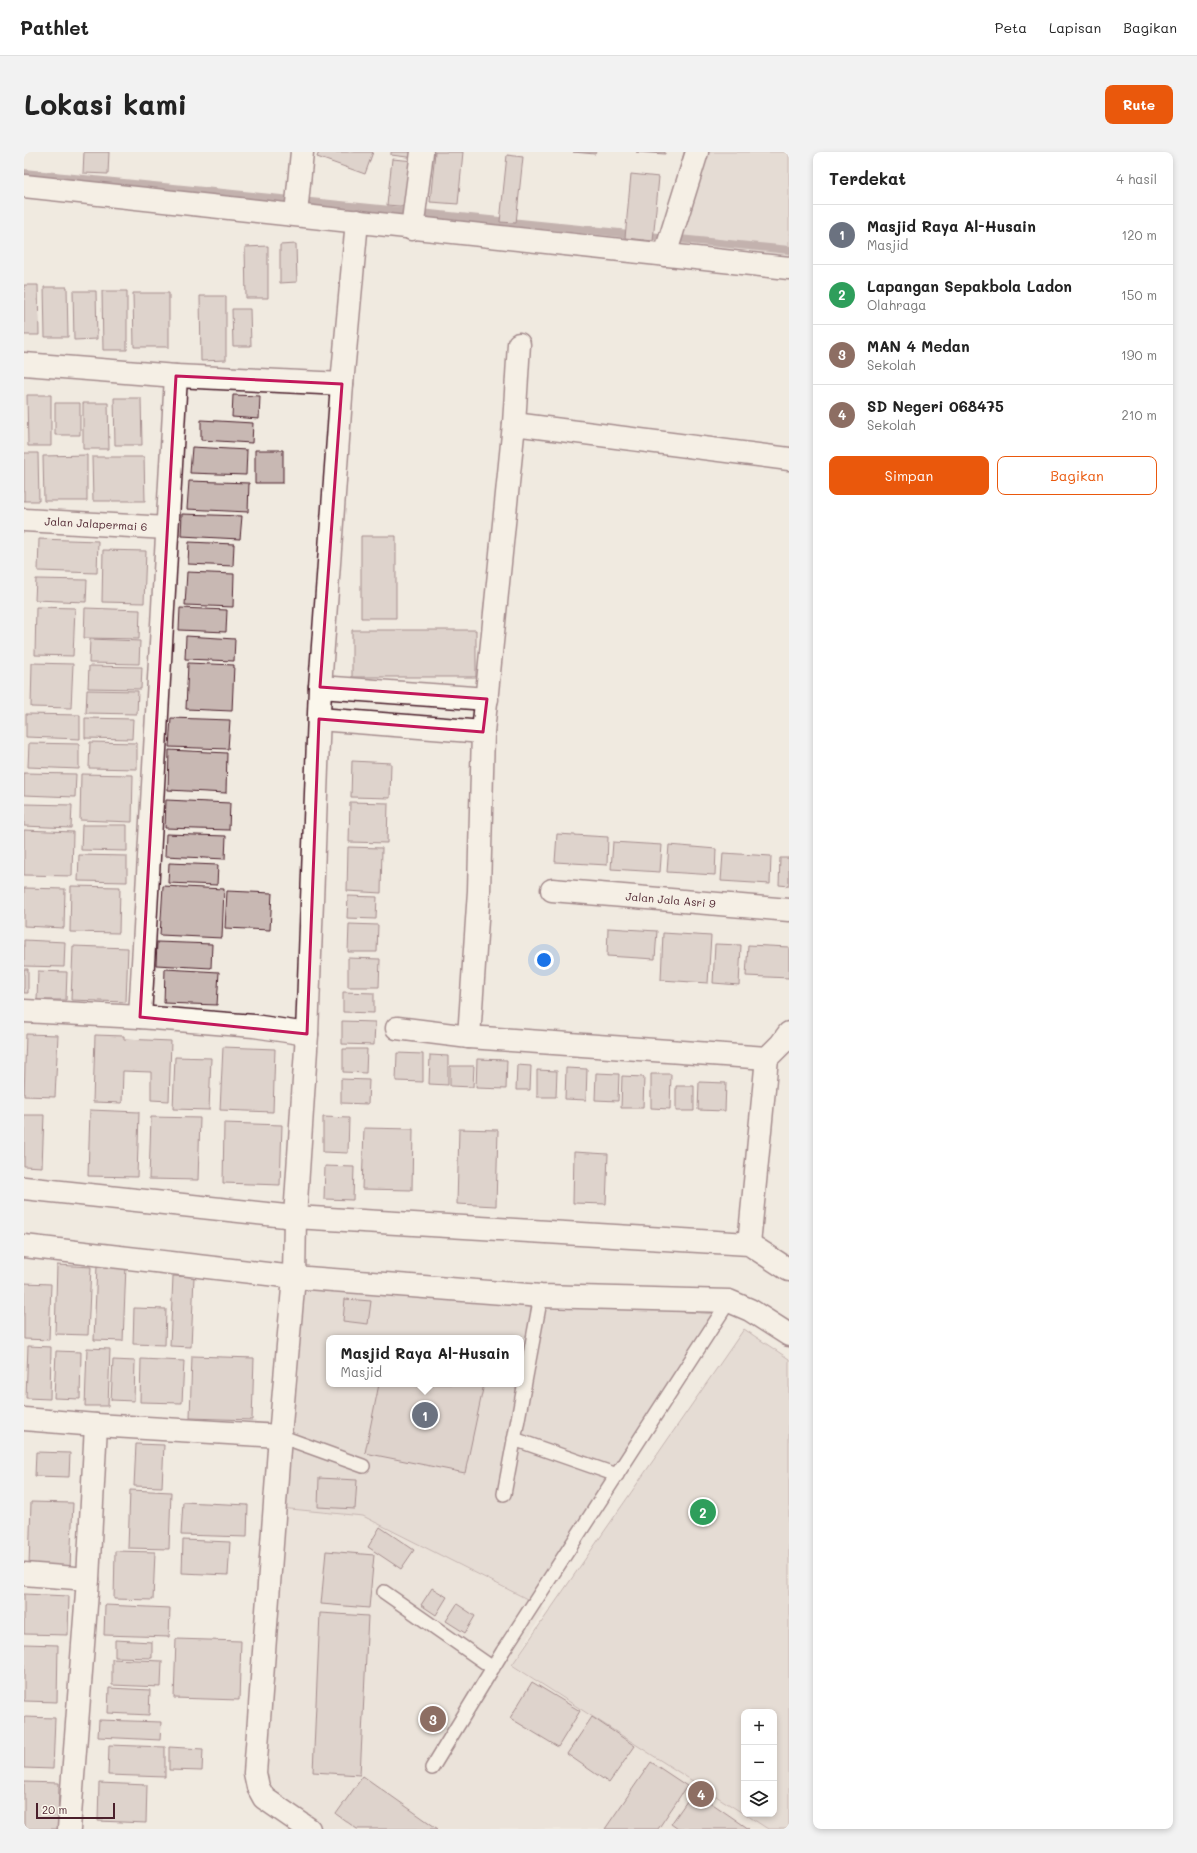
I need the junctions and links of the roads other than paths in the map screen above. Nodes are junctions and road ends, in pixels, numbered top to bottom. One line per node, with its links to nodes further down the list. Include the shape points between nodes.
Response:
1 (302, 152): 5 (street)
2 (422, 152): 7 (street)
3 (697, 152): 8 (street)
4 (24, 186): 5 (street)
5 (296, 213): 6 (street)
6 (357, 221): 7 (street); 13 (street)
7 (413, 226): 8 (street)
8 (666, 252): 9 (street)
9 (789, 268)
10 (519, 344): 14 (street)
11 (24, 364): 12 (street)
12 (176, 376): 13 (street); 17 (street)
13 (342, 384): 18 (street)
14 (514, 424): 15 (street); 19 (street)
15 (789, 459)
16 (24, 520): 17 (street, Jalan Jalapermai 6)
17 (167, 528): 25 (street)
18 (320, 687): 19 (street); 20 (street)
19 (487, 699): 21 (street)
20 (319, 719): 21 (street); 27 (street)
21 (484, 732): 28 (street, via 479,891)
22 (552, 890): 23 (street, Jalan Jala Asri 9)
23 (789, 910)
24 (24, 1011): 25 (street)
25 (140, 1017): 27 (street, via 254,1026)
26 (397, 1028): 28 (street)
27 (307, 1034): 31 (street)
28 (469, 1037): 29 (street)
29 (782, 1046): 32 (street)
30 (24, 1188): 31 (street)
31 (295, 1218): 32 (street); 35 (street)
32 (749, 1244): 34 (street)
33 (24, 1246): 35 (street)
34 (789, 1270)
35 (294, 1277): 36 (street); 43 (street)
36 (541, 1296): 37 (street); 39 (lane)
37 (729, 1301): 38 (street, via 750,1310); 46 (lane)
38 (789, 1335)
39 (524, 1386)
40 (524, 1387): 44 (lane)
41 (24, 1419): 42 (street)
42 (96, 1425): 43 (street); 49 (street)
43 (280, 1436): 45 (lane); 54 (street, via 255,1773 264,1798)
44 (514, 1439): 46 (lane); 47 (lane)
45 (363, 1466)
46 (617, 1475): 51 (lane)
47 (504, 1494)
48 (24, 1574): 49 (street)
49 (88, 1579): 53 (street)
50 (384, 1592): 51 (lane)
51 (493, 1668): 52 (lane)
52 (432, 1768)
53 (69, 1829)
54 (309, 1829)

